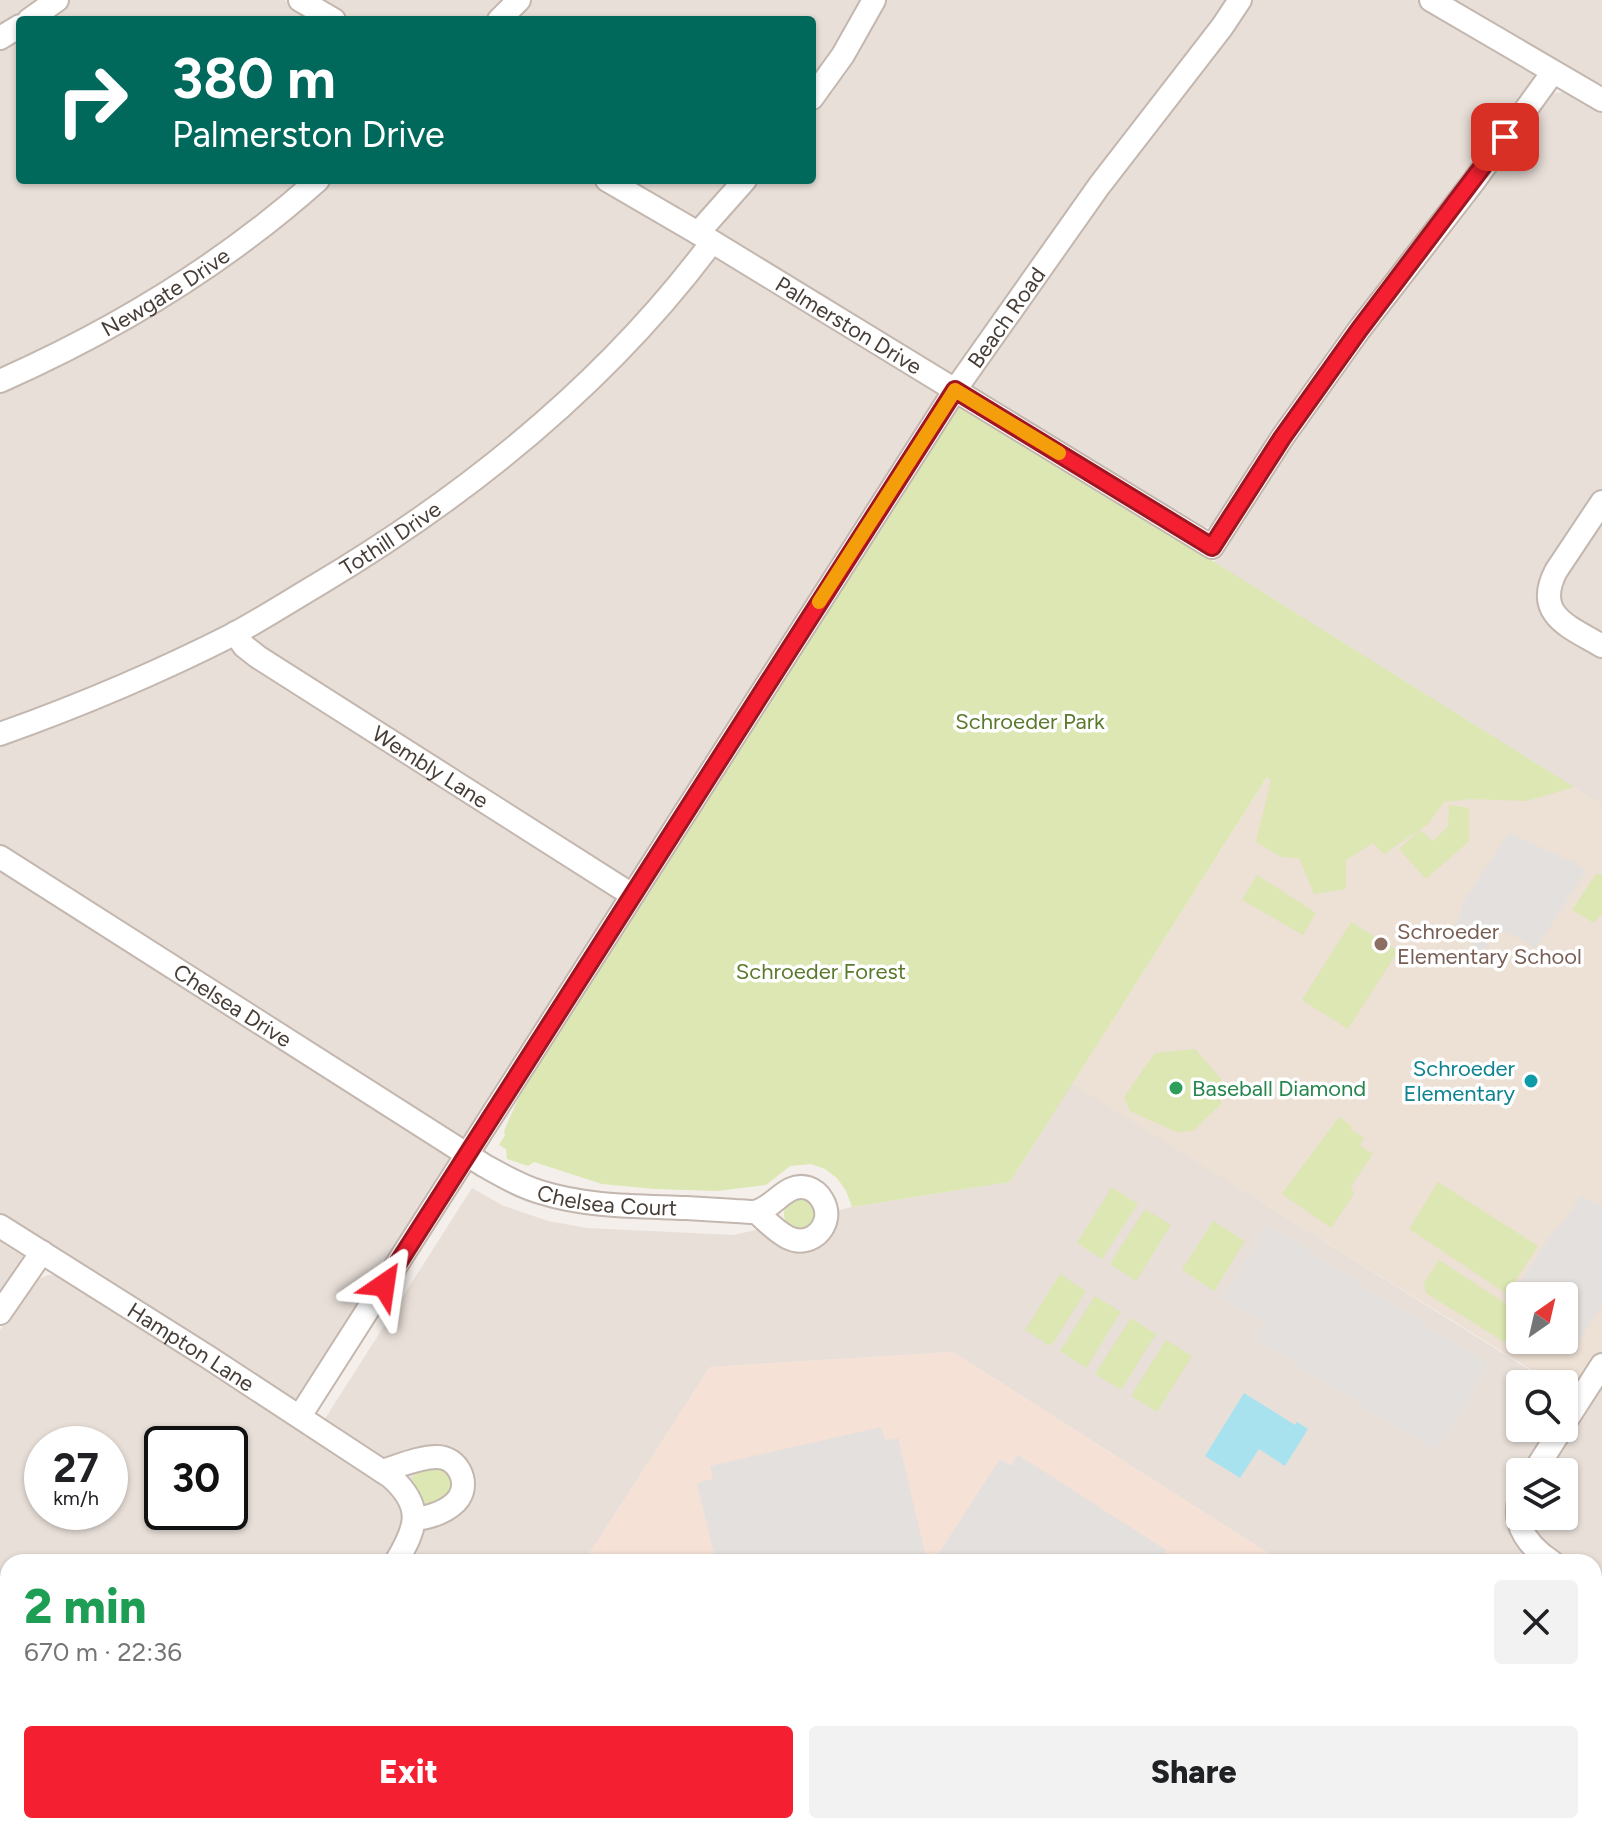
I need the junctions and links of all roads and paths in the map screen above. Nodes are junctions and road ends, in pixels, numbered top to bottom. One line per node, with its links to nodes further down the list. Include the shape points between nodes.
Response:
1 (57, 0): 7 (street)
2 (300, 0): 8 (street)
3 (519, 0): 9 (street)
4 (874, 0): 11 (street)
5 (1240, 0): 18 (street, Beach Road, via 1099,186)
6 (1431, 0): 10 (street)
7 (35, 16)
8 (327, 16)
9 (503, 16)
10 (1553, 72): 12 (street); 18 (street, Palmerston Drive, via 1316,389 1212,547)
11 (816, 92)
12 (1602, 100)
13 (313, 184): 17 (street, Newgate Drive, via 231,250 156,300 88,340)
14 (614, 184): 16 (street, Palmerston Drive)
15 (742, 184): 16 (street, Tothill Drive)
16 (705, 238): 18 (street, Palmerston Drive); 20 (street, Tothill Drive, via 682,282 642,328 515,446 423,518)
17 (0, 381)
18 (955, 390): 24 (street, Beach Road)
19 (1602, 502): 21 (street, via 1551,581 1548,595 1562,622)
20 (235, 633): 22 (street, Tothill Drive); 24 (street, Wembly Lane, via 258,657)
21 (1602, 646)
22 (0, 734)
23 (0, 857): 25 (street, Chelsea Drive)
24 (632, 895): 25 (street, Beach Road)
25 (467, 1155): 26 (street, Chelsea Court, via 523,1186 562,1198); 32 (street, Beach Road)
26 (756, 1212)
27 (0, 1226): 28 (street, Hampton Lane)
28 (42, 1252): 29 (street); 32 (street, Hampton Lane)
29 (0, 1313)
30 (1602, 1365): 31 (street)
31 (1578, 1403)
32 (300, 1416): 33 (street, Hampton Lane)
33 (382, 1471): 34 (street, Hampton Lane, via 402,1487); 34 (street, via 437,1457 456,1464 462,1491 455,1502)
34 (414, 1519): 36 (street)
35 (1524, 1530): 37 (street)
36 (401, 1554)
37 (1541, 1554)

